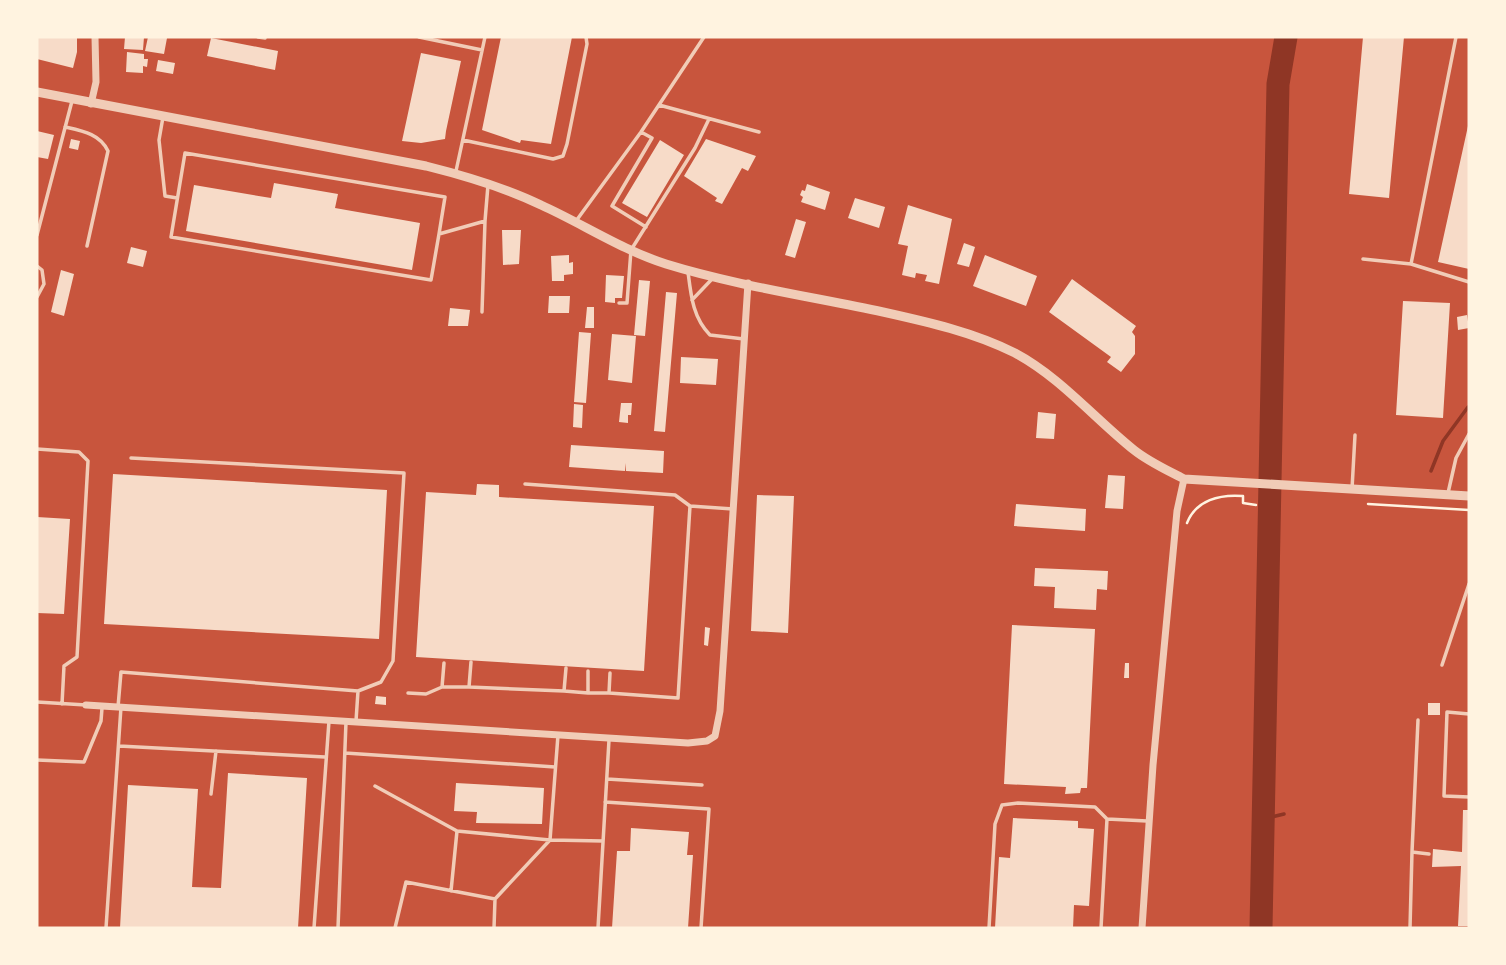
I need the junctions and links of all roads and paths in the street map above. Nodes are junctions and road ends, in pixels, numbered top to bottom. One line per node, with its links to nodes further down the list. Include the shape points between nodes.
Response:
1 (96, 37): 12 (street, via 96,82)
2 (258, 37): 8 (lane)
3 (419, 37): 9 (lane)
4 (485, 37): 9 (lane)
5 (586, 37): 19 (lane, via 563,156 553,159)
6 (704, 37): 13 (lane)
7 (1456, 37): 31 (lane)
8 (265, 38)
9 (482, 50): 19 (lane)
10 (37, 92): 11 (street)
11 (72, 100): 12 (street); 16 (lane)
12 (90, 104): 14 (street)
13 (659, 105): 15 (lane); 17 (lane)
14 (163, 117): 20 (street); 22 (lane, via 159,140 165,196)
15 (709, 119): 18 (lane); 25 (lane)
16 (65, 127): 26 (lane); 28 (lane, via 103,141 108,152)
17 (641, 132): 24 (lane); 25 (lane, via 652,138 612,206)
18 (759, 132)
19 (463, 140): 20 (lane)
20 (456, 173): 21 (street)
21 (488, 183): 23 (lane); 24 (street)
22 (177, 198): 27 (lane, via 185,153 444,197); 27 (lane, via 171,237 430,280)
23 (485, 221): 27 (lane); 40 (lane)
24 (575, 222): 29 (street)
25 (646, 227): 29 (lane)
26 (37, 234)
27 (439, 234)
28 (87, 246)
29 (631, 250): 33 (street); 39 (lane, via 627,303)
30 (1363, 259): 31 (lane)
31 (1410, 264): 35 (lane)
32 (37, 266): 37 (lane, via 44,284)
33 (688, 270): 34 (street); 38 (lane)
34 (714, 277): 36 (street); 38 (lane)
35 (1469, 282)
36 (748, 283): 41 (street); 46 (street, via 952,328 991,342 1041,368 1135,450)
37 (37, 297)
38 (692, 300): 41 (lane, via 699,324 710,335)
39 (619, 303)
40 (482, 312)
41 (744, 339): 54 (street)
42 (1354, 435): 48 (lane)
43 (1469, 435): 49 (lane, via 1456,457)
44 (37, 449): 72 (lane, via 79,452 88,461 77,657 64,666)
45 (131, 458): 66 (lane, via 404,473 393,661 381,682)
46 (1184, 479): 48 (street); 96 (street, via 1177,511)
47 (525, 484): 53 (lane, via 675,495)
48 (1352, 489): 49 (street)
49 (1447, 495): 50 (street)
50 (1469, 496)
51 (1368, 504): 55 (path)
52 (1256, 505): 56 (path, via 1243,503 1243,496 1216,496 1198,507)
53 (690, 506): 54 (lane); 70 (lane, via 678,698)
54 (733, 509): 82 (street, via 715,736 697,743)
55 (1469, 510)
56 (1185, 529)
57 (1469, 584): 60 (lane)
58 (471, 662): 65 (lane)
59 (444, 663): 64 (lane)
60 (1443, 665)
61 (566, 668): 67 (lane)
62 (588, 671): 69 (lane)
63 (610, 673): 70 (lane)
64 (442, 687): 65 (lane); 68 (lane, via 426,694)
65 (469, 687): 67 (lane)
66 (358, 691): 75 (lane, via 121,671); 80 (lane)
67 (564, 691): 69 (lane)
68 (408, 693)
69 (588, 693): 70 (lane)
70 (609, 694)
71 (37, 702): 72 (lane)
72 (62, 704): 73 (lane)
73 (86, 705): 74 (street)
74 (103, 706): 75 (street); 87 (lane, via 83,762)
75 (120, 707): 78 (street); 83 (lane)
76 (1469, 713): 93 (lane, via 1447,712 1444,796)
77 (1418, 720): 100 (lane)
78 (329, 721): 79 (street); 86 (lane)
79 (346, 722): 80 (street); 85 (lane)
80 (356, 723): 81 (street)
81 (558, 735): 82 (street); 88 (lane)
82 (609, 737): 89 (lane)
83 (119, 746): 84 (lane); 104 (lane)
84 (216, 751): 86 (lane); 92 (lane)
85 (345, 752): 88 (lane); 106 (lane)
86 (325, 757): 105 (lane)
87 (37, 760)
88 (555, 767): 98 (lane)
89 (607, 779): 90 (lane); 94 (lane)
90 (702, 785)
91 (375, 786): 97 (lane)
92 (211, 794)
93 (1469, 797)
94 (605, 802): 99 (lane); 110 (lane, via 709,809)
95 (1108, 819): 96 (lane); 111 (lane, via 1095,807 1002,805 995,824); 112 (lane)
96 (1149, 821): 113 (street)
97 (457, 831): 98 (lane); 102 (lane)
98 (550, 840): 99 (lane); 103 (lane)
99 (603, 841): 109 (lane)
100 (1412, 852): 101 (lane); 114 (lane)
101 (1429, 854)
102 (452, 891): 103 (lane); 107 (lane, via 406,882)
103 (495, 899): 108 (lane)
104 (106, 928)
105 (314, 928)
106 (338, 928)
107 (395, 928)
108 (494, 928)
109 (598, 928)
110 (701, 928)
111 (989, 928)
112 (1101, 928)
113 (1142, 928)
114 (1410, 928)

